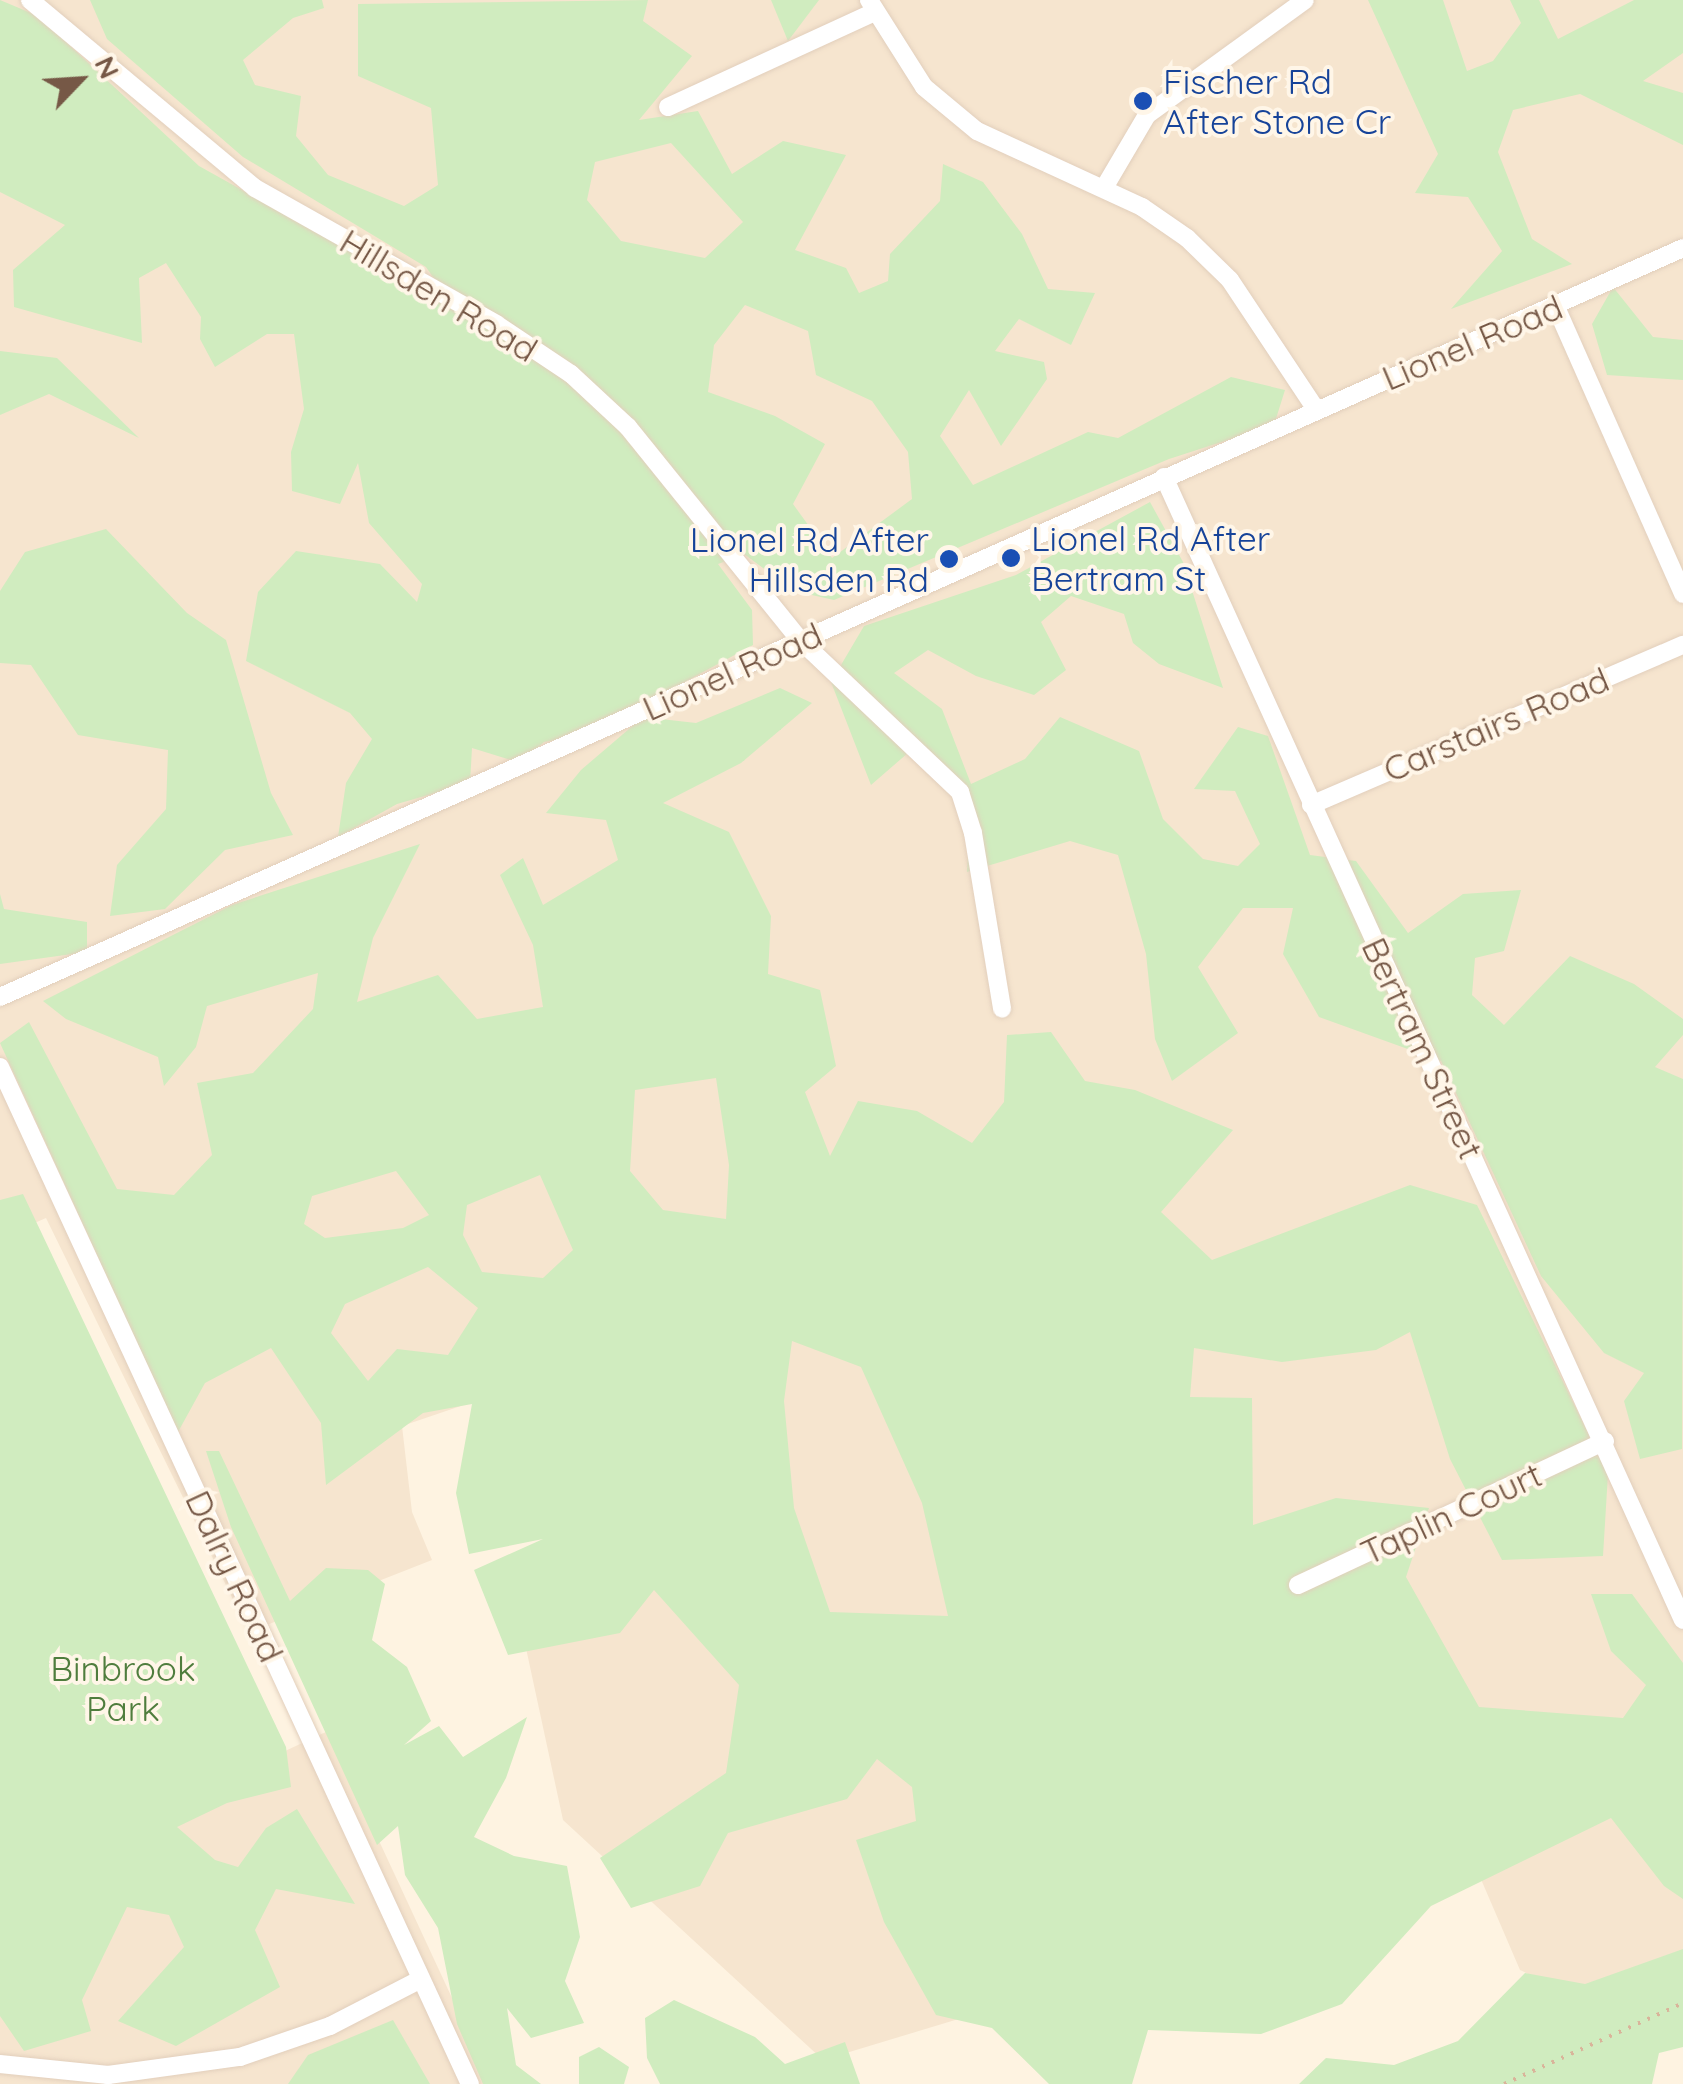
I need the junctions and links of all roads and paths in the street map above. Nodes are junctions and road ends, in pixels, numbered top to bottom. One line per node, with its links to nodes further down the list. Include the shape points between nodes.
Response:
1 (30, 0): 11 (street, Hillsden Road, via 255,188 496,324 570,374 628,426)
2 (1305, 0): 5 (street, via 1147,115)
3 (872, 6): 4 (street); 5 (street, via 924,87 977,130)
4 (668, 108)
5 (1104, 188): 8 (street, via 1187,238 1230,280)
6 (1683, 248): 7 (street, Lionel Road)
7 (1556, 306): 8 (street, Lionel Road); 10 (street)
8 (1316, 408): 9 (street, Lionel Road)
9 (1164, 477): 11 (street, Lionel Road); 13 (street, Bertram Street)
10 (1683, 594)
11 (800, 640): 14 (street, Lionel Road); 15 (street, Hillsden Road, via 960,792 973,832)
12 (1683, 645): 13 (street, Carstairs Road)
13 (1311, 805): 17 (street, Bertram Street)
14 (0, 997)
15 (1002, 1009)
16 (0, 1067): 20 (street, Dalry Road)
17 (1604, 1441): 18 (street, Taplin Court); 19 (street, Bertram Street)
18 (1298, 1585)
19 (1683, 1620)
20 (421, 1979): 22 (street, via 330,2026 240,2056 108,2075); 23 (street, Dalry Road)
21 (1683, 2003): 24 (path)
22 (0, 2064)
23 (470, 2084)
24 (1504, 2084)

